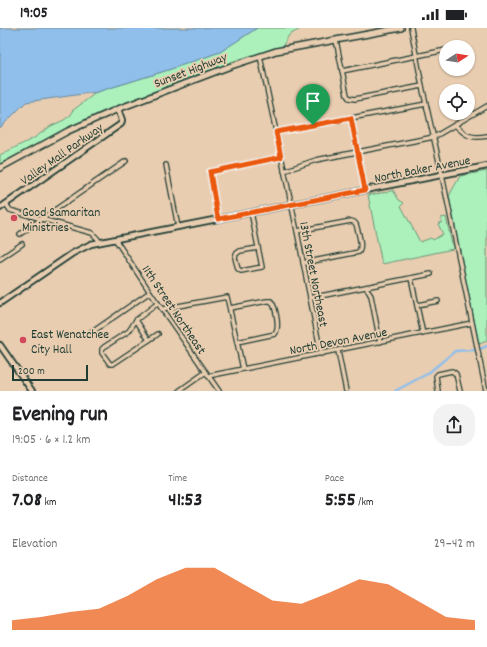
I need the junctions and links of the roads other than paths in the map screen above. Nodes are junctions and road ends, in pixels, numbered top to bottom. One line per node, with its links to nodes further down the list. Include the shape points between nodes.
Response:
1 (401, 28): 3 (highway, Sunset Highway)
2 (411, 28): 6 (street)
3 (336, 40): 5 (highway, Sunset Highway); 7 (street)
4 (439, 52): 6 (street)
5 (260, 56): 11 (highway, Sunset Highway); 14 (street, 13th Street Northeast)
6 (416, 57): 7 (street); 8 (street)
7 (342, 71): 8 (street, via 349,98)
8 (422, 86): 9 (street)
9 (426, 104): 12 (street); 16 (street)
10 (487, 106): 13 (street)
11 (118, 109): 22 (highway, Sunset Highway); 26 (main road, Valley Mall Parkway, via 121,124)
12 (351, 118): 14 (street); 17 (street)
13 (455, 125): 15 (street, via 472,138); 16 (street)
14 (276, 132): 18 (street, 13th Street Northeast)
15 (487, 136)
16 (434, 138): 17 (street); 24 (street)
17 (357, 152): 23 (street, via 308,162); 25 (street)
18 (281, 157): 23 (street, 13th Street Northeast); 30 (street, via 210,172)
19 (126, 160): 31 (street)
20 (166, 165): 32 (street)
21 (487, 166): 24 (main road, North Baker Avenue)
22 (0, 168)
23 (284, 171): 27 (street, 13th Street Northeast)
24 (442, 175): 25 (main road, North Baker Avenue); 53 (street)
25 (365, 190): 27 (main road, North Baker Avenue)
26 (6, 204): 28 (main road, Valley Mall Parkway); 31 (street, via 13,212)
27 (291, 204): 29 (main road, North Baker Avenue); 33 (street, 13th Street Northeast)
28 (0, 208)
29 (250, 212): 30 (main road, North Baker Avenue); 38 (street)
30 (218, 219): 32 (main road, North Baker Avenue)
31 (41, 220): 34 (street); 36 (street, via 92,233)
32 (178, 227): 35 (main road, North Baker Avenue)
33 (297, 231): 40 (street, 13th Street Northeast); 40 (street, via 351,221 356,224 361,246 359,252)
34 (20, 234)
35 (115, 239): 36 (main road, North Baker Avenue); 44 (street, 11th Street Northeast)
36 (100, 242): 47 (main road, North Baker Avenue, via 73,252)
37 (22, 244): 39 (street)
38 (258, 248): 38 (street, via 236,254 239,270 262,266)
39 (0, 259)
40 (303, 263): 45 (street, 13th Street Northeast)
41 (431, 274): 42 (street)
42 (411, 278): 43 (street); 49 (street)
43 (366, 287): 45 (street); 59 (street, via 371,296)
44 (150, 292): 48 (street, 11th Street Northeast); 56 (street)
45 (310, 298): 62 (street, 13th Street Northeast)
46 (438, 301): 49 (street)
47 (0, 302)
48 (158, 303): 51 (street, 11th Street Northeast); 52 (street)
49 (417, 305): 55 (street)
50 (230, 308): 51 (street, via 228,297); 58 (street); 58 (street, via 267,300 274,305 277,332)
51 (162, 309): 66 (street, 11th Street Northeast)
52 (136, 320): 57 (street); 57 (street, via 129,331 102,349 105,359 114,364)
53 (472, 323): 55 (street, North Devon Avenue); 65 (street)
54 (158, 334): 57 (street)
55 (423, 334): 59 (street, North Devon Avenue)
56 (88, 335)
57 (149, 340)
58 (237, 342): 63 (street)
59 (380, 342): 61 (street, North Devon Avenue)
60 (1, 347): 67 (main road)
61 (338, 351): 62 (street, North Devon Avenue); 70 (street)
62 (321, 354): 63 (street, North Devon Avenue)
63 (243, 369): 66 (street, North Devon Avenue)
64 (487, 369): 65 (street)
65 (482, 371): 73 (street)
66 (207, 374): 68 (street, North Devon Avenue); 69 (street, 11th Street Northeast)
67 (32, 391)
68 (179, 391)
69 (219, 391)
70 (346, 391)
71 (438, 391): 72 (street, via 436,376 452,371 456,374)
72 (460, 391)
73 (486, 391)

